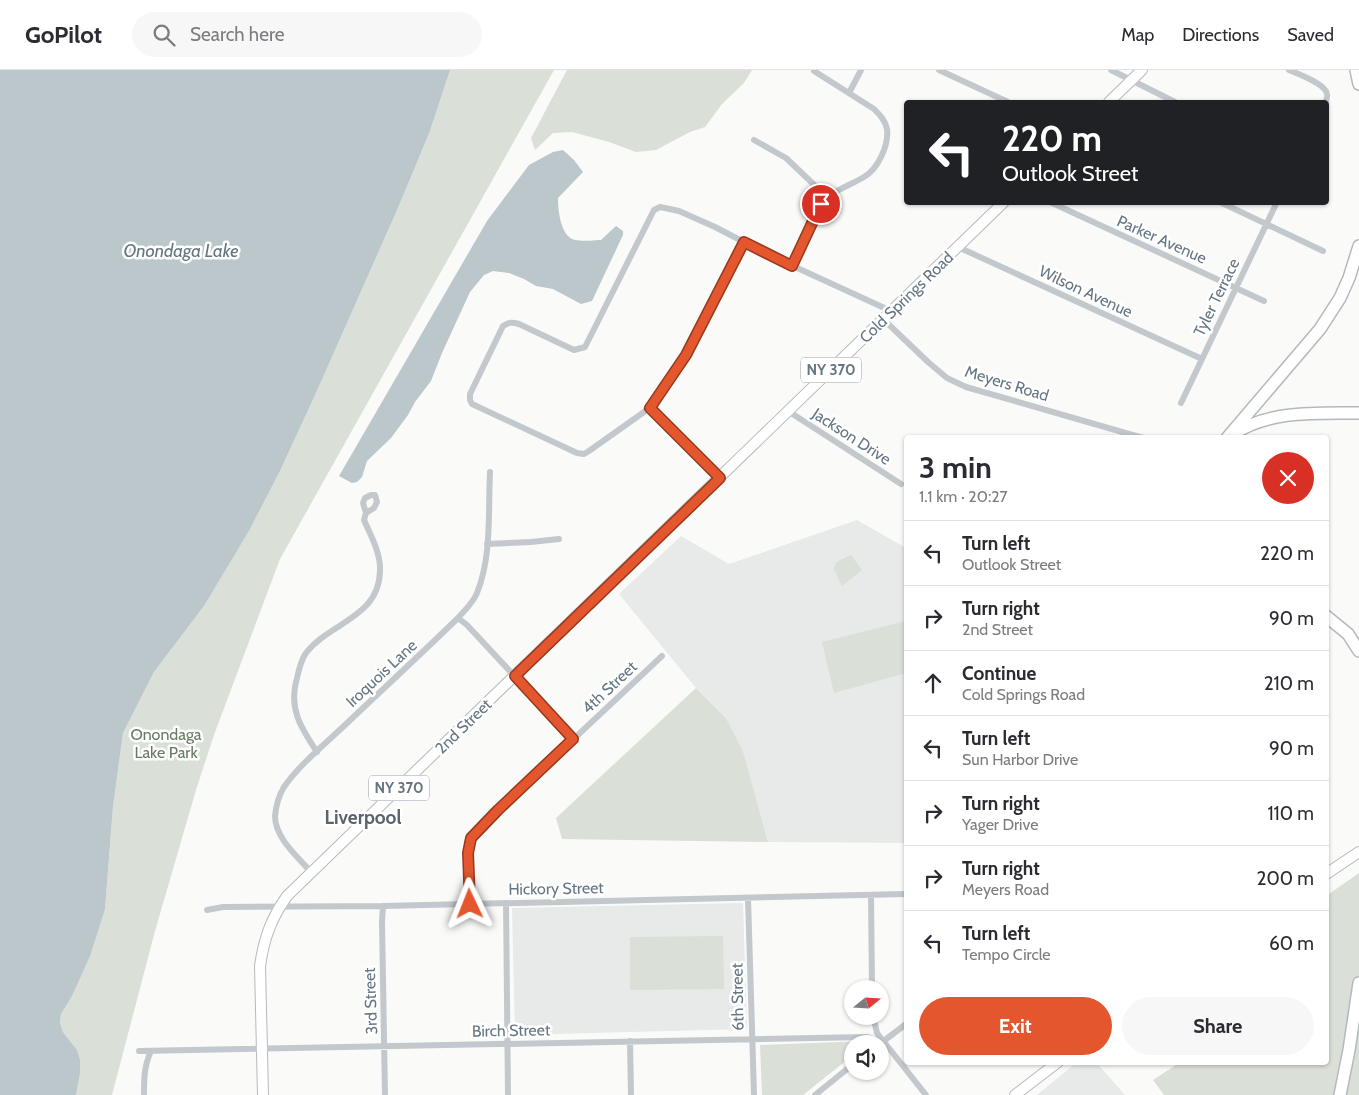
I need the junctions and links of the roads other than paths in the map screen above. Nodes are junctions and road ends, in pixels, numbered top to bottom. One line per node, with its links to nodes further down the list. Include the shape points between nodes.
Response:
1 (861, 70): 10 (street)
2 (939, 70): 11 (street)
3 (1111, 70): 8 (street)
4 (1142, 70): 8 (main road)
5 (1289, 70): 14 (street, via 1325,89)
6 (814, 71): 10 (street)
7 (1358, 77): 9 (highway)
8 (1132, 81): 12 (main road); 13 (street)
9 (1359, 91)
10 (849, 94): 16 (street, via 882,117 887,138 871,172)
11 (1004, 100)
12 (1111, 100)
13 (1170, 100)
14 (1327, 100)
15 (754, 140): 16 (street, via 786,158)
16 (827, 197): 26 (street)
17 (1001, 205): 24 (main road, Cold Springs Road / NY 370)
18 (1056, 205): 27 (street, Parker Avenue)
19 (1227, 205): 21 (street)
20 (1276, 205): 21 (street, Tyler Terrace)
21 (1267, 223): 25 (street); 27 (street, Tyler Terrace)
22 (744, 242): 26 (street); 33 (street, via 686,355); 33 (street, via 679,211 666,207 654,210 585,347 574,350 519,324 508,323 499,334 470,394 472,404 584,454)
23 (1359, 246): 38 (highway, via 1343,291 1320,329)
24 (958, 247): 29 (main road, Cold Springs Road / NY 370); 31 (street, Wilson Avenue)
25 (1323, 251)
26 (792, 266): 29 (street)
27 (1236, 288): 28 (street, Parker Avenue); 31 (street, Tyler Terrace)
28 (1264, 301)
29 (891, 311): 30 (main road, Cold Springs Road / NY 370)
30 (883, 319): 34 (main road, Cold Springs Road / NY 370); 37 (street, Meyers Road, via 947,378)
31 (1202, 359): 32 (street, Tyler Terrace)
32 (1181, 403)
33 (650, 408): 42 (street)
34 (788, 411): 42 (main road, Cold Springs Road / NY 370); 43 (street, Jackson Drive)
35 (1359, 413): 39 (highway, via 1289,415 1261,421)
36 (1359, 418): 40 (highway, via 1291,420 1264,425)
37 (1133, 435)
38 (1231, 435)
39 (1232, 435)
40 (1243, 435)
41 (490, 472): 47 (street, Iroquois Lane)
42 (720, 478): 45 (main road, Cold Springs Road / NY 370)
43 (901, 484)
44 (366, 514): 54 (street, via 364,520 380,560 378,587 366,608 305,654 294,685 294,710 302,730)
45 (659, 538): 52 (main road, 2nd Street / NY 370)
46 (559, 539): 47 (street)
47 (487, 544): 48 (street, Iroquois Lane, via 477,592)
48 (458, 618): 52 (street); 54 (street, Iroquois Lane)
49 (1329, 618): 50 (highway, via 1348,634)
50 (1359, 652)
51 (662, 656): 53 (street, 4th Street)
52 (515, 676): 53 (street); 56 (main road, 2nd Street / NY 370)
53 (573, 739): 62 (street, 4th Street, via 471,838 468,853)
54 (317, 752): 56 (street, Iroquois Lane, via 283,789 277,802 276,816 279,833)
55 (1358, 852): 57 (main road)
56 (311, 872): 64 (main road, 2nd Street / NY 370)
57 (1329, 872)
58 (904, 894): 59 (street, Hickory Street)
59 (871, 895): 60 (street, Hickory Street); 66 (street)
60 (748, 898): 61 (street, Hickory Street); 71 (street, 6th Street)
61 (506, 903): 62 (street, Hickory Street); 73 (street)
62 (470, 904): 63 (street, Hickory Street)
63 (383, 906): 64 (street, Hickory Street); 74 (street, 3rd Street)
64 (279, 908): 65 (street, Hickory Street, via 223,907); 75 (main road, 2nd Street / NY 370, via 269,927 260,966)
65 (207, 910)
66 (872, 980)
67 (1359, 983): 90 (highway)
68 (904, 1026): 70 (street)
69 (844, 1037): 71 (street, Birch Street)
70 (889, 1037)
71 (752, 1038): 72 (street, Birch Street); 86 (street, 6th Street)
72 (630, 1041): 73 (street, Birch Street); 85 (street)
73 (508, 1043): 74 (street, Birch Street); 84 (street)
74 (385, 1047): 75 (street, Birch Street); 83 (street, 3rd Street)
75 (262, 1048): 77 (street, Birch Street); 82 (main road, 2nd Street / NY 370)
76 (139, 1050): 77 (street, Birch Street)
77 (152, 1051): 81 (street, via 146,1061)
78 (889, 1052): 88 (street)
79 (1054, 1065): 89 (main road)
80 (844, 1071): 87 (street)
81 (144, 1095)
82 (263, 1095)
83 (385, 1095)
84 (508, 1095)
85 (631, 1095)
86 (754, 1095)
87 (815, 1095)
88 (926, 1095)
89 (1015, 1095)
90 (1340, 1095)

